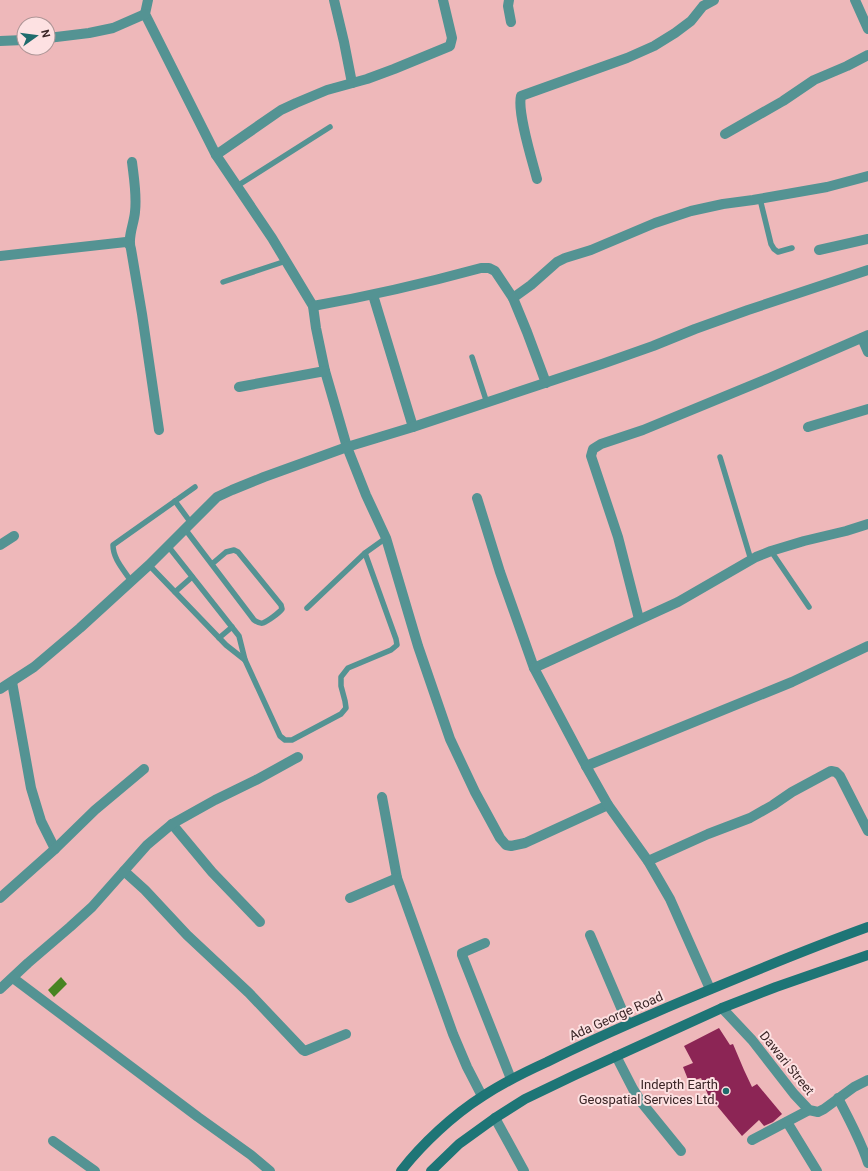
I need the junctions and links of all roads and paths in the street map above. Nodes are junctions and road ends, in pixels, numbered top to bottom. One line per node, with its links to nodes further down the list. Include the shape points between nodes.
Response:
1 (148, 0): 7 (street)
2 (334, 0): 14 (street)
3 (443, 0): 14 (street, via 452,38 450,46)
4 (509, 0): 8 (street)
5 (714, 0): 20 (street, via 703,6 691,21 654,46 521,96 523,121)
6 (855, 0): 9 (street)
7 (145, 14): 10 (street, via 112,28 89,34); 17 (street)
8 (511, 22)
9 (868, 29)
10 (56, 37)
11 (16, 40): 12 (street)
12 (0, 41)
13 (868, 55): 16 (street, via 814,80)
14 (352, 83): 17 (street, via 327,90 281,110)
15 (330, 128): 21 (lane)
16 (725, 134)
17 (216, 155): 21 (street)
18 (132, 162): 24 (street, via 136,188)
19 (868, 176): 22 (street, via 827,187)
20 (537, 179)
21 (237, 186): 28 (street)
22 (760, 199): 25 (lane, via 774,250 778,252); 32 (street, via 691,211 565,258)
23 (868, 239): 26 (street)
24 (129, 244): 27 (street, via 126,242); 44 (street, via 132,249)
25 (792, 248)
26 (819, 250)
27 (0, 256)
28 (286, 261): 30 (lane); 33 (street)
29 (868, 270): 38 (street)
30 (223, 282)
31 (374, 295): 32 (street, via 489,268 495,271); 33 (street); 42 (street)
32 (513, 298): 38 (street)
33 (313, 306): 37 (street)
34 (865, 337): 35 (street); 66 (street, via 593,449 591,456 618,537)
35 (868, 352)
36 (472, 357): 40 (lane)
37 (326, 371): 39 (street); 45 (street)
38 (546, 383): 40 (street)
39 (239, 387)
40 (487, 403): 42 (street)
41 (868, 409): 43 (street)
42 (413, 427): 45 (street)
43 (808, 427)
44 (159, 430)
45 (347, 447): 51 (street, via 217,497); 53 (street)
46 (720, 457): 58 (lane)
47 (195, 487): 49 (lane)
48 (477, 498): 71 (street)
49 (175, 501): 51 (lane); 62 (lane, via 113,545 116,558)
50 (868, 524): 56 (street)
51 (188, 526): 55 (street); 59 (lane)
52 (14, 536): 54 (street)
53 (386, 538): 57 (lane); 78 (street, via 418,646 450,739 474,792 500,838 506,845 525,844)
54 (0, 545)
55 (168, 546): 60 (street); 61 (lane)
56 (772, 551): 58 (street); 64 (lane)
57 (366, 553): 65 (lane); 70 (lane, via 397,645 348,668 341,677 346,708 341,714 292,740 285,740 280,736)
58 (751, 560): 66 (street, via 678,602)
59 (212, 564): 59 (lane, via 226,552 238,552 281,604 280,612 263,623 258,623)
60 (149, 565): 62 (street); 63 (lane)
61 (192, 577): 63 (lane); 67 (lane)
62 (131, 581): 72 (street, via 80,628)
63 (175, 592): 68 (lane)
64 (809, 606)
65 (307, 608)
66 (639, 619): 71 (street)
67 (232, 627): 68 (lane); 70 (lane, via 239,636)
68 (219, 638): 70 (lane)
69 (868, 646): 75 (street, via 792,682)
70 (245, 660)
71 (534, 668): 75 (street)
72 (12, 682): 73 (street); 81 (street, via 31,788 41,822)
73 (0, 689)
74 (298, 757): 79 (street)
75 (586, 766): 78 (street)
76 (144, 769): 81 (street, via 95,810)
77 (382, 797): 84 (street)
78 (608, 805): 82 (street)
79 (172, 824): 83 (street, via 147,845); 87 (street, via 212,872)
80 (868, 831): 82 (street, via 840,776 831,771 750,818)
81 (55, 849): 85 (street)
82 (648, 861): 94 (street, via 670,899)
83 (124, 871): 92 (street, via 86,912); 97 (street, via 249,993 303,1050)
84 (397, 878): 86 (street); 101 (street, via 453,1034)
85 (0, 898)
86 (350, 898)
87 (260, 922)
88 (868, 927): 94 (main road, Ada George Road)
89 (590, 935): 96 (street)
90 (485, 943): 99 (street, via 462,955)
91 (868, 955): 95 (main road)
92 (13, 978): 93 (street); 111 (street)
93 (0, 989)
94 (710, 989): 96 (main road, Ada George Road)
95 (722, 1008): 98 (main road); 103 (street, Dawari Street, via 752,1040)
96 (628, 1024): 99 (main road, Ada George Road)
97 (346, 1034)
98 (616, 1056): 104 (main road, via 525,1099); 108 (street, via 642,1103)
99 (511, 1079): 101 (main road, Ada George Road)
100 (868, 1080): 102 (street, Dawari Street)
101 (482, 1096): 112 (main road, Ada George Road, via 446,1123)
102 (838, 1098): 103 (street, Dawari Street, via 818,1112); 109 (street)
103 (809, 1110): 105 (street)
104 (495, 1118): 113 (main road, via 459,1144); 114 (street)
105 (787, 1122): 106 (street); 115 (street)
106 (752, 1140)
107 (53, 1142): 110 (street)
108 (681, 1151)
109 (868, 1163)
110 (95, 1171)
111 (270, 1171)
112 (401, 1171)
113 (431, 1171)
114 (524, 1171)
115 (817, 1171)

